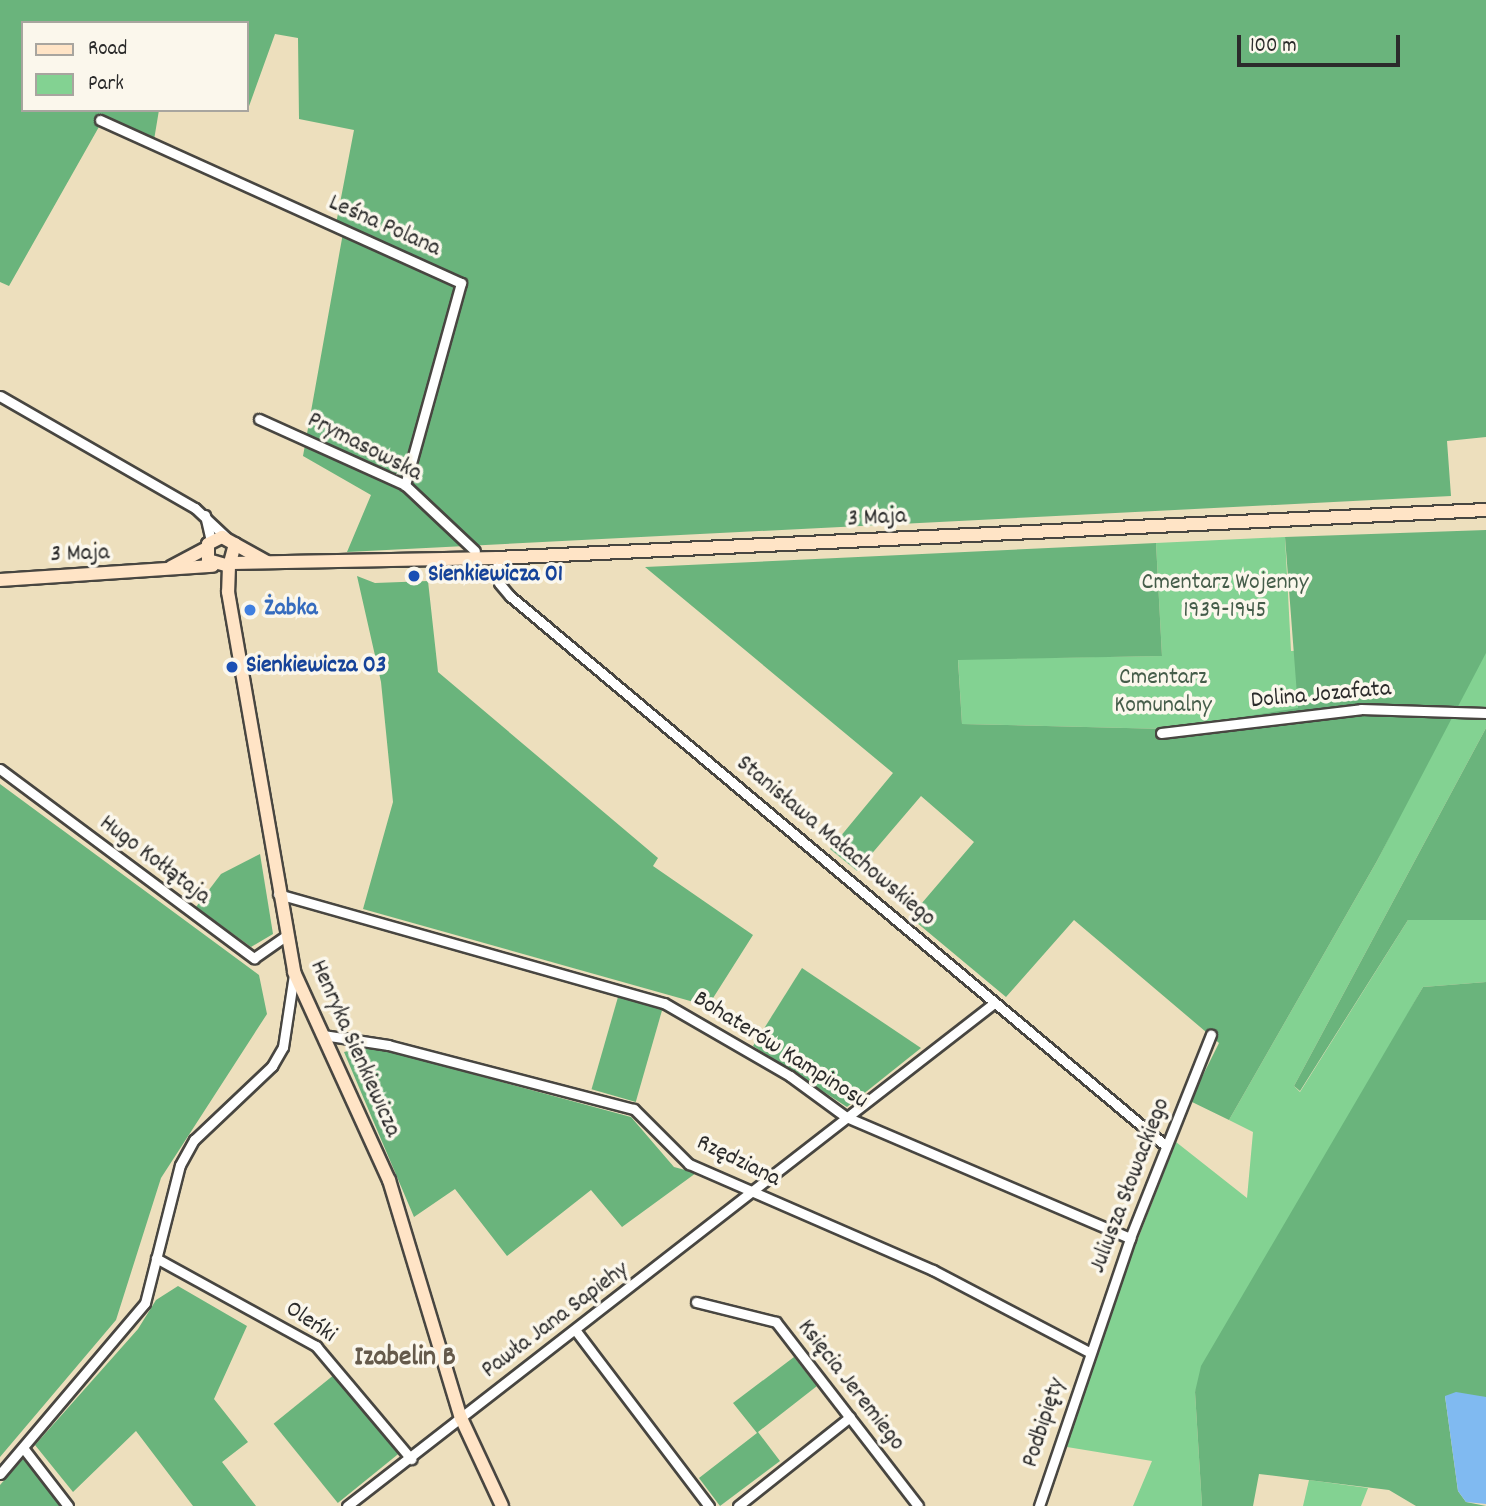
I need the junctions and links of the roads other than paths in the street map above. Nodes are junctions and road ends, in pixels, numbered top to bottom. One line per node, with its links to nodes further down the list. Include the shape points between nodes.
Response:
1 (100, 120): 4 (street, Leśna Polana, via 461,283)
2 (0, 396): 6 (street)
3 (259, 419): 4 (street, Prymasowska)
4 (405, 485): 9 (street, Prymasowska)
5 (1486, 510): 10 (street, 3 Maja)
6 (205, 515): 7 (street); 8 (street)
7 (230, 541): 8 (street, 3 Maja); 11 (street, 3 Maja); 12 (street, Henryka Sienkiewicza)
8 (209, 544): 12 (street); 13 (street, 3 Maja)
9 (474, 551)
10 (497, 558): 11 (street, 3 Maja); 21 (street, Stanisława Małachowskiego, via 499,583 510,596)
11 (270, 563): 12 (street, 3 Maja)
12 (223, 566): 13 (street, 3 Maja); 18 (street, Henryka Sienkiewicza)
13 (161, 572): 14 (street, 3 Maja)
14 (0, 580)
15 (1486, 713): 16 (street, Dolina Jozafata, via 1361,709)
16 (1161, 733)
17 (0, 769): 19 (street, Hugo Kołłątaja, via 254,958)
18 (278, 894): 19 (street, Henryka Sienkiewicza); 24 (street, Bohaterów Kampinosu, via 664,1003 789,1076)
19 (287, 936): 20 (street, Henryka Sienkiewicza)
20 (294, 972): 23 (street, Henryka Sienkiewicza); 28 (street, via 283,1047 262,1079 194,1140 170,1190)
21 (994, 1003): 24 (street, Pawła Jana Sapiehy); 25 (street, Stanisława Małachowskiego)
22 (1211, 1034): 25 (street, Juliusza Słowackiego)
23 (323, 1035): 26 (street, Rzędziana, via 388,1045 634,1109 689,1164); 33 (street, Henryka Sienkiewicza, via 389,1180)
24 (846, 1117): 26 (street, Pawła Jana Sapiehy); 27 (street, Bohaterów Kampinosu)
25 (1166, 1146): 27 (street, Juliusza Słowackiego)
26 (755, 1193): 30 (street, Pawła Jana Sapiehy); 31 (street, Rzędziana, via 933,1270)
27 (1130, 1238): 31 (street, Juliusza Słowackiego)
28 (156, 1258): 34 (street, via 145,1303); 35 (street, Oleńki, via 316,1346)
29 (696, 1303): 32 (street, Księcia Jeremiego, via 776,1322)
30 (576, 1331): 33 (street, Pawła Jana Sapiehy); 40 (street)
31 (1088, 1352): 43 (street, Podbipięty)
32 (850, 1417): 41 (street); 42 (street, Księcia Jeremiego)
33 (461, 1418): 35 (street, Pawła Jana Sapiehy); 39 (street, Henryka Sienkiewicza)
34 (24, 1449): 36 (street); 37 (street)
35 (411, 1458): 38 (street, Pawła Jana Sapiehy)
36 (0, 1474)
37 (68, 1506)
38 (347, 1506)
39 (502, 1506)
40 (709, 1506)
41 (738, 1506)
42 (918, 1506)
43 (1038, 1506)

